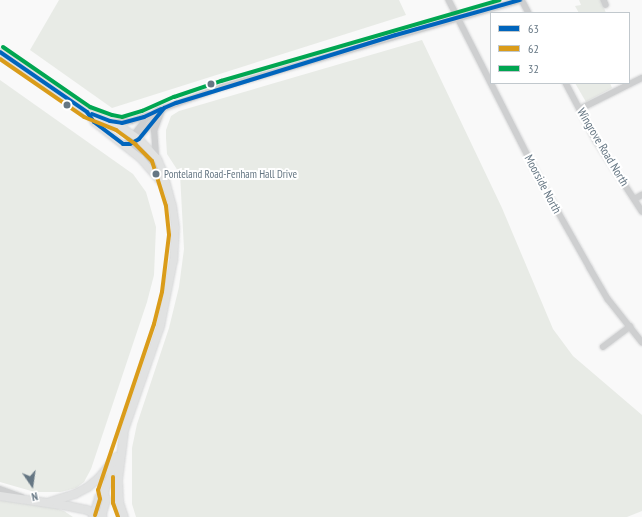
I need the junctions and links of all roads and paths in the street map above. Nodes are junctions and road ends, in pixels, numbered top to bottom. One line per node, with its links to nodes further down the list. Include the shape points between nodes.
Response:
1 (449, 0): 4 (street, Moorside North)
2 (521, 0): 3 (street); 4 (street)
3 (528, 12)
4 (457, 18): 7 (street, Moorside North); 11 (street, via 223,88)
5 (0, 52): 12 (main road)
6 (642, 78): 10 (street)
7 (490, 82)
8 (491, 84): 22 (street, Moorside North, via 546,190 608,299)
9 (567, 84): 10 (street, Wingrove Road North)
10 (580, 109): 20 (street, Wingrove Road North, via 596,140)
11 (163, 110): 13 (street); 15 (street); 17 (street, via 154,131)
12 (87, 112): 14 (main road); 16 (main road, via 94,122)
13 (151, 114): 14 (street, via 128,122); 15 (street)
14 (110, 121): 15 (main road)
15 (135, 139): 16 (street); 17 (main road); 18 (street, via 156,168)
16 (123, 144): 18 (main road, via 140,158)
17 (157, 158): 18 (main road, via 163,172)
18 (165, 187): 25 (main road, via 172,205 175,227 173,260 160,326)
19 (642, 195): 20 (street)
20 (634, 199): 21 (street, Wingrove Road North)
21 (642, 211)
22 (630, 327): 23 (street, Moorside North); 24 (street)
23 (642, 342)
24 (603, 347)
25 (124, 432): 26 (main road); 32 (highway, via 118,480 119,502)
26 (116, 457): 30 (highway, via 88,487 75,494); 31 (main road, via 104,492 106,500)
27 (0, 490): 29 (street)
28 (0, 496): 29 (highway)
29 (31, 500): 30 (highway)
30 (47, 502): 31 (highway, via 80,508)
31 (98, 516)
32 (124, 517)

